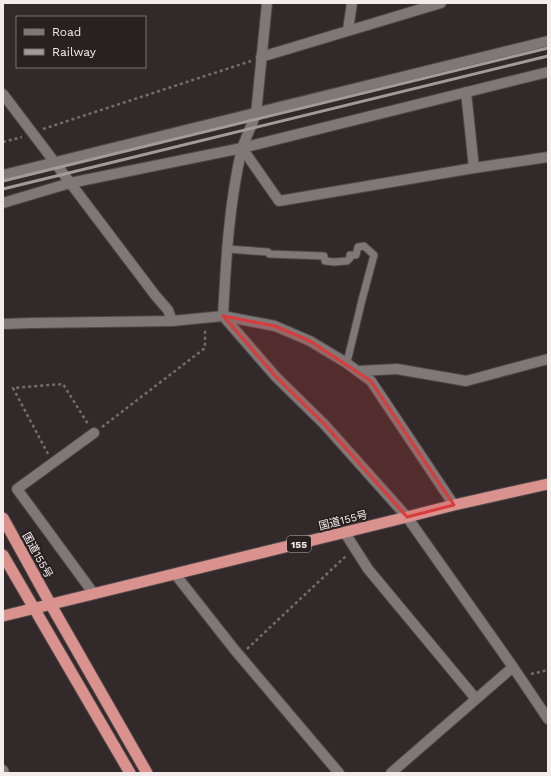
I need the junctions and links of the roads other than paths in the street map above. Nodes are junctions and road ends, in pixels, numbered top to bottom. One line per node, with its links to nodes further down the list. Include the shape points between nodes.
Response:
1 (267, 3): 6 (street)
2 (352, 3): 4 (street)
3 (441, 3): 4 (street)
4 (348, 30): 6 (street)
5 (548, 41): 10 (street)
6 (261, 57): 10 (street)
7 (548, 72): 8 (street)
8 (466, 92): 11 (street); 14 (street)
9 (3, 94): 13 (street)
10 (256, 114): 11 (street); 13 (street)
11 (242, 148): 14 (street, via 280,200); 16 (street); 18 (street, via 236,174)
12 (548, 157): 14 (street)
13 (54, 162): 15 (street); 16 (street)
14 (474, 168)
15 (3, 175)
16 (70, 183): 17 (street); 20 (street, via 168,310)
17 (3, 202)
18 (227, 249): 19 (street); 23 (lane, via 324,256 325,261 334,262 347,261 350,255 356,255 358,247 364,246 374,256)
19 (224, 316): 20 (street); 23 (street, via 275,326 310,341); 28 (street, via 276,377 324,424)
20 (172, 321): 21 (street)
21 (3, 324)
22 (548, 359): 24 (street, via 466,381 397,369)
23 (345, 362): 24 (street)
24 (358, 371): 27 (street, via 371,381)
25 (94, 433): 33 (street, via 17,489)
26 (548, 484): 27 (highway, 国道155号 / 155)
27 (454, 505): 28 (highway, 国道155号 / 155)
28 (407, 517): 30 (highway, 国道155号 / 155); 37 (street)
29 (3, 518): 34 (highway, 国道155号)
30 (345, 533): 32 (highway, 国道155号 / 155); 38 (street, via 368,569)
31 (3, 554): 35 (highway)
32 (174, 574): 33 (highway, 国道155号 / 155); 42 (street, via 239,656)
33 (94, 594): 34 (highway, 国道155号 / 155)
34 (51, 605): 35 (highway, 国道155号 / 155); 41 (highway, 国道155号)
35 (34, 609): 36 (highway, 国道155号); 40 (highway)
36 (3, 616)
37 (513, 667): 38 (street); 39 (street)
38 (476, 699): 43 (street)
39 (548, 719)
40 (130, 773)
41 (147, 773)
42 (339, 773)
43 (390, 773)

